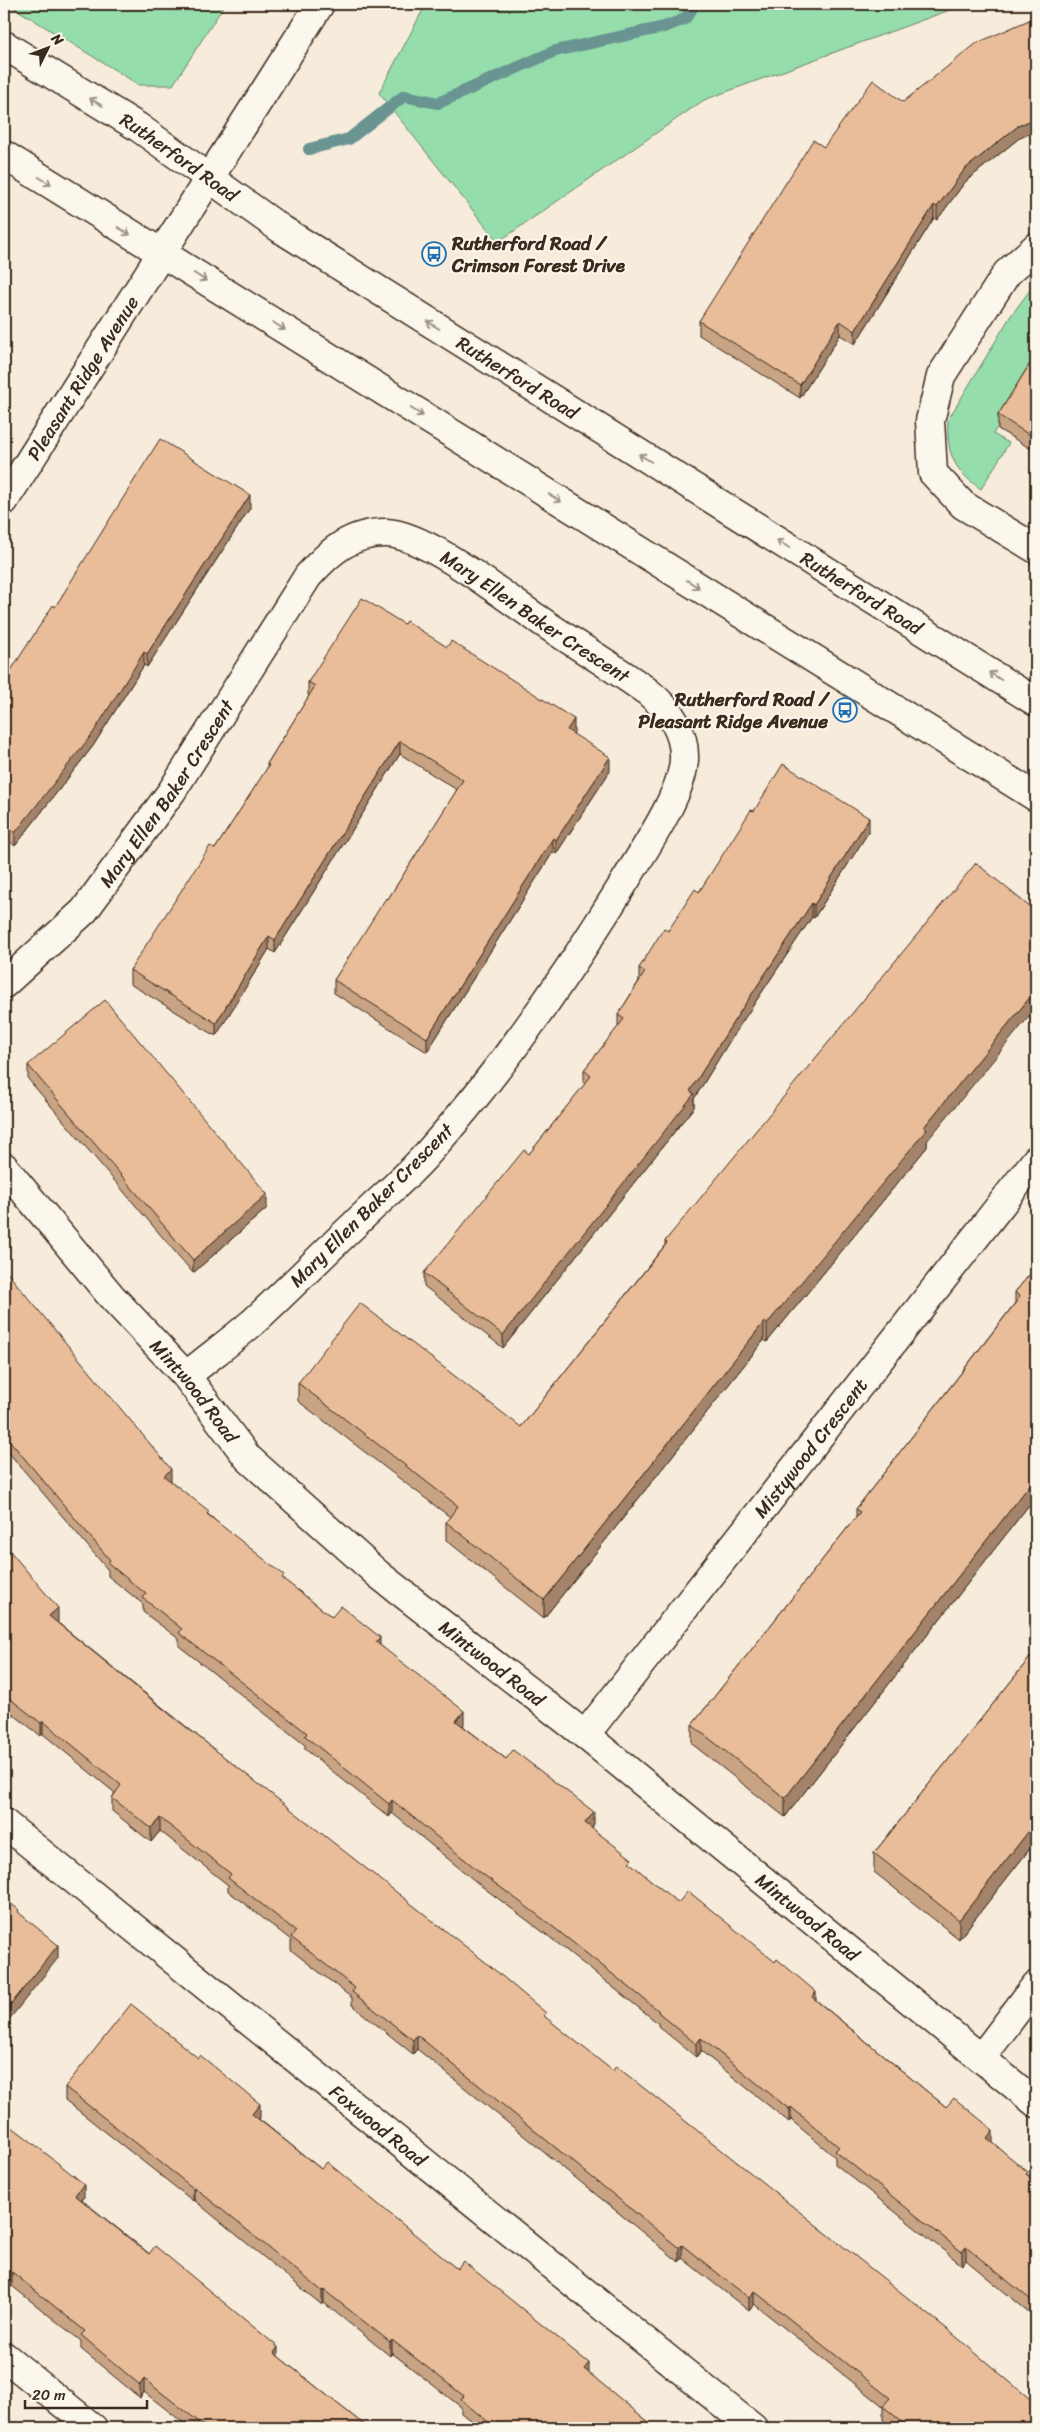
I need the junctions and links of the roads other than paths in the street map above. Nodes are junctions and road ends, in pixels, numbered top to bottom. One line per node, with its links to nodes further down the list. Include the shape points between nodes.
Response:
1 (320, 4): 4 (street, Pleasant Ridge Avenue)
2 (4, 46): 4 (street, Rutherford Road, one-way to 2, via 138,128)
3 (4, 155): 6 (street, one-way to 6)
4 (207, 178): 6 (street, Pleasant Ridge Avenue); 9 (street, Rutherford Road, one-way to 4, via 313,250)
5 (1036, 247): 8 (street, via 1007,273 941,376 930,421 933,473 963,505)
6 (162, 253): 7 (street, Pleasant Ridge Avenue); 10 (street, one-way to 10)
7 (4, 501)
8 (1036, 549)
9 (1036, 702)
10 (1036, 798)
11 (4, 984): 14 (street, Mary Ellen Baker Crescent, via 84,910 172,790 308,576 332,551 360,536 390,533 406,537 449,558 643,688 664,704 676,721 684,758 682,774 672,797 619,890 517,1043 426,1156 251,1323)
12 (1036, 1160): 15 (street, Mistywood Crescent)
13 (4, 1167): 14 (street, Mintwood Road, via 111,1296)
14 (186, 1376): 15 (street, Mintwood Road, via 248,1458 379,1575)
15 (584, 1735): 18 (street, Mintwood Road)
16 (4, 1823): 22 (street, Foxwood Road)
17 (1036, 1984): 18 (street)
18 (982, 2057): 19 (street, Mintwood Road)
19 (1036, 2102)
20 (4, 2356): 21 (street)
21 (93, 2428)
22 (753, 2428)

